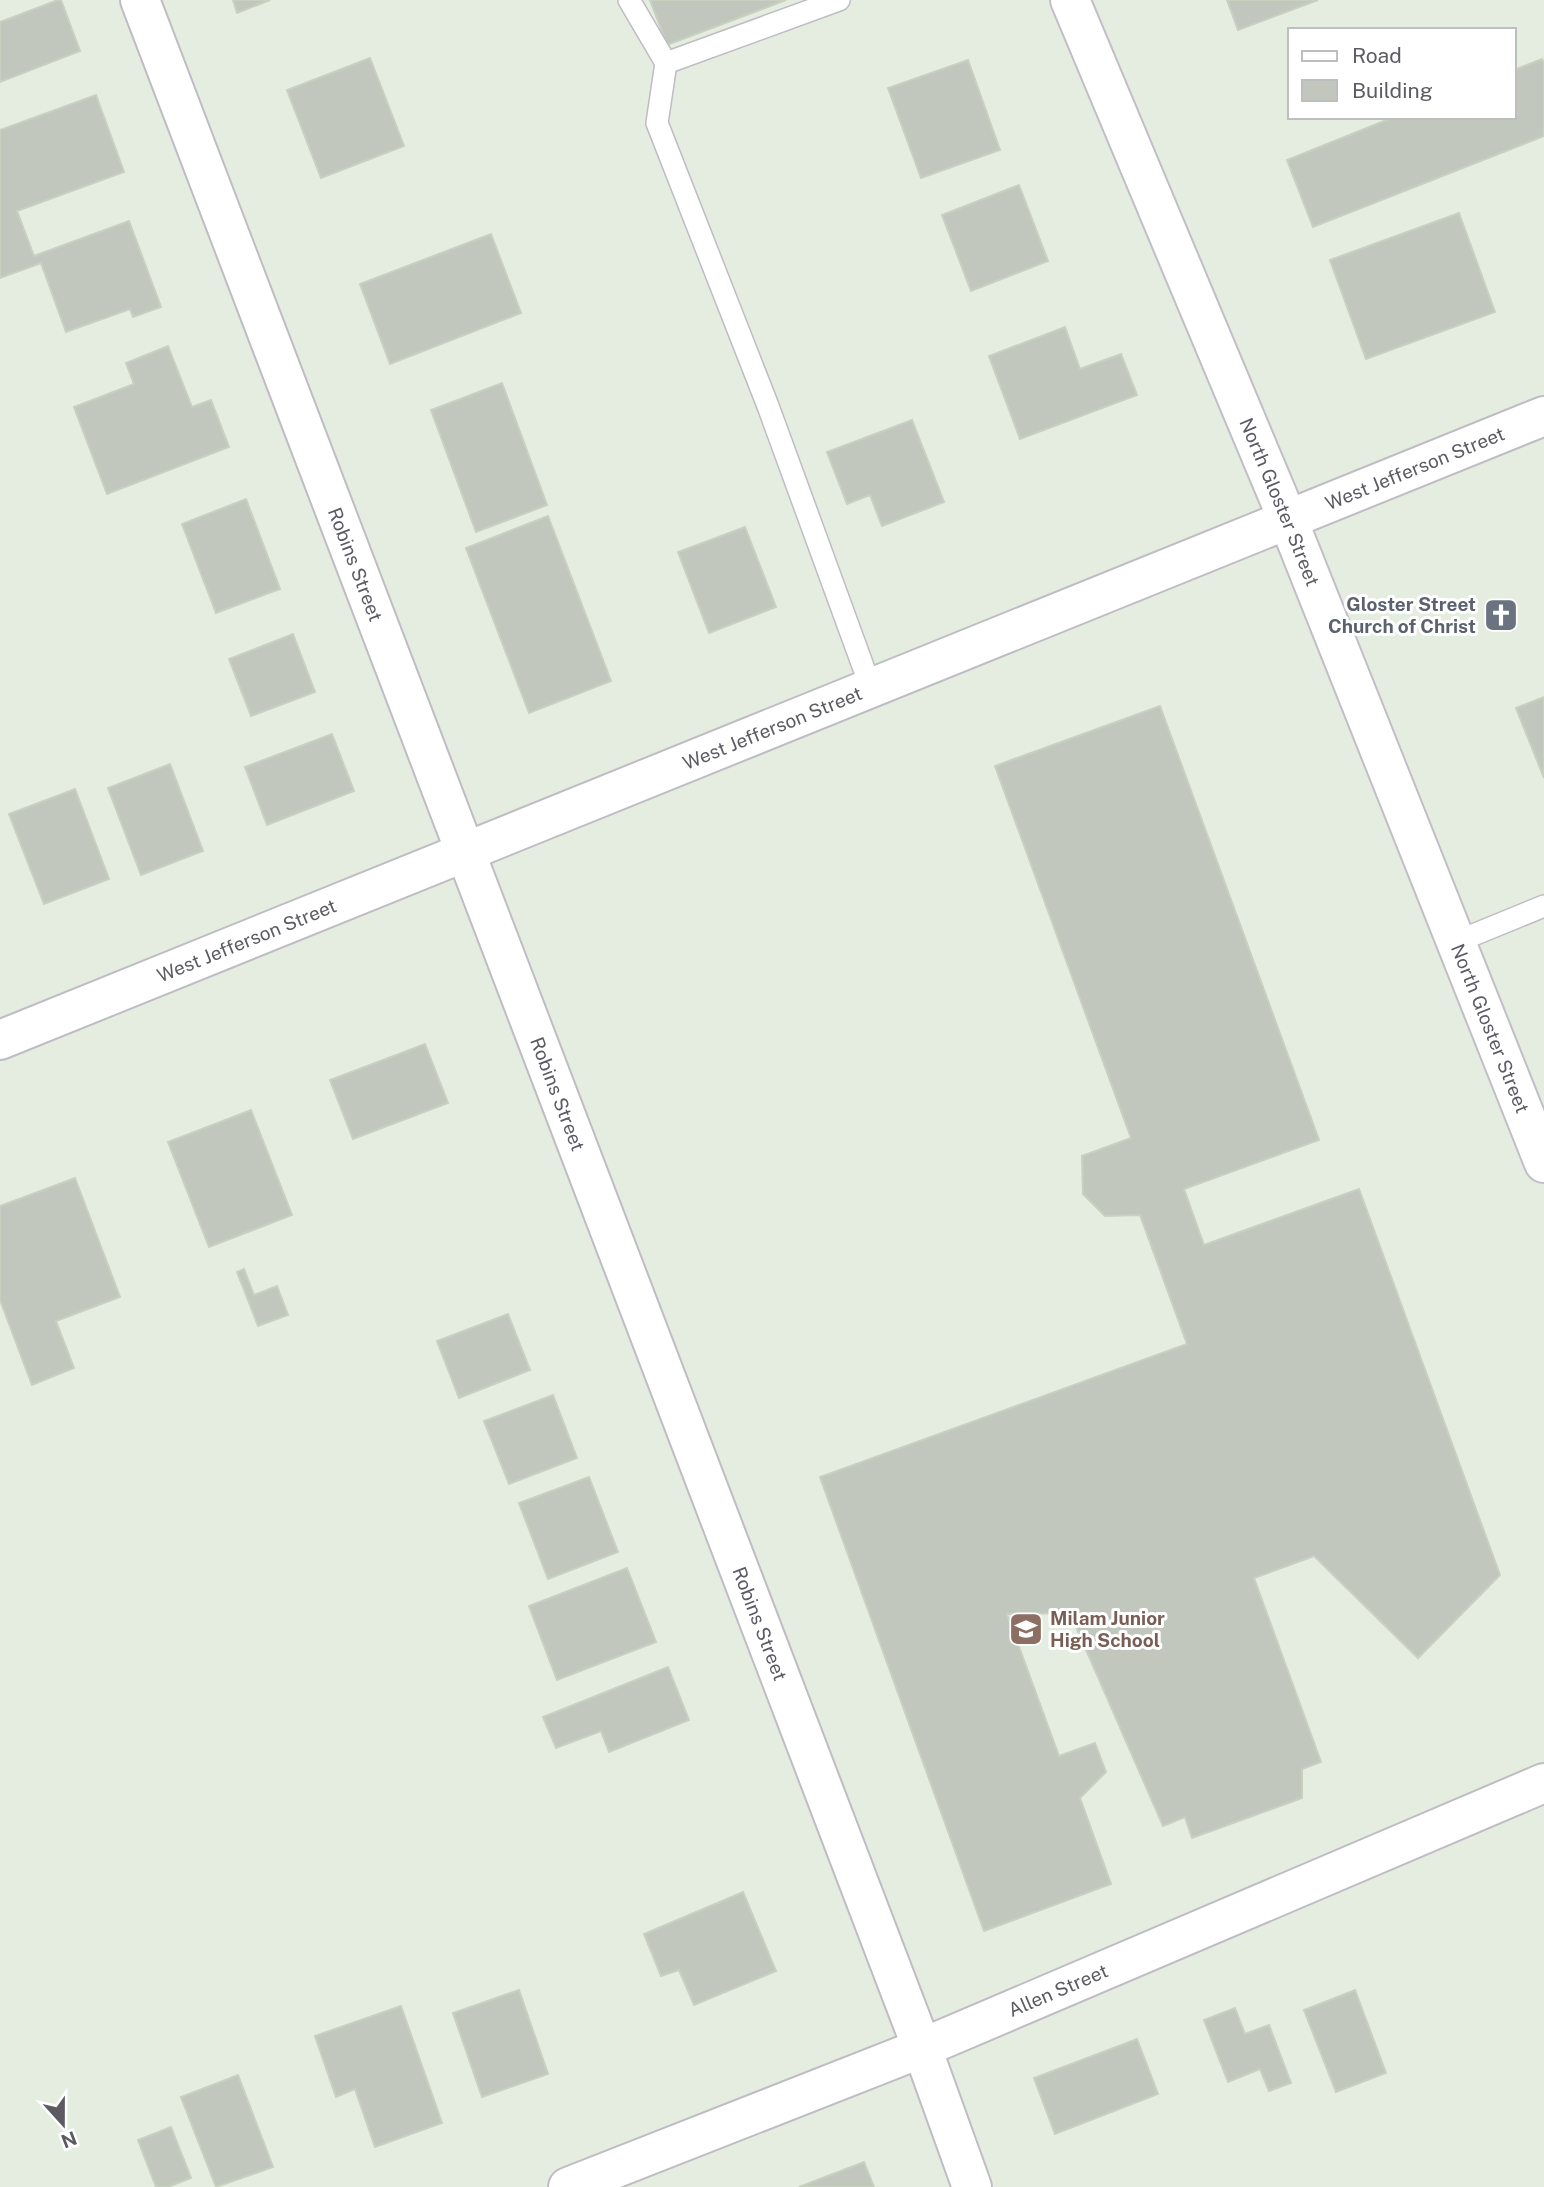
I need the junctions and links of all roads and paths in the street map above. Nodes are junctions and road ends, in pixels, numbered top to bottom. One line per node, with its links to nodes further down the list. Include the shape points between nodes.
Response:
1 (140, 0): 9 (street, Robins Street)
2 (629, 0): 5 (lane)
3 (839, 0): 5 (lane)
4 (1070, 0): 7 (street, North Gloster Street)
5 (666, 63): 8 (lane, via 657,123 768,406)
6 (1544, 416): 7 (street, West Jefferson Street)
7 (1287, 520): 8 (street, West Jefferson Street); 11 (street, North Gloster Street)
8 (871, 688): 9 (street, West Jefferson Street)
9 (465, 852): 12 (street, West Jefferson Street); 15 (street, Robins Street)
10 (1544, 906): 11 (lane)
11 (1456, 942): 13 (street, North Gloster Street)
12 (0, 1040)
13 (1544, 1163)
14 (1544, 1783): 15 (street, Allen Street)
15 (922, 2048): 16 (street, Allen Street); 17 (street, Robins Street)
16 (568, 2187)
17 (972, 2187)

